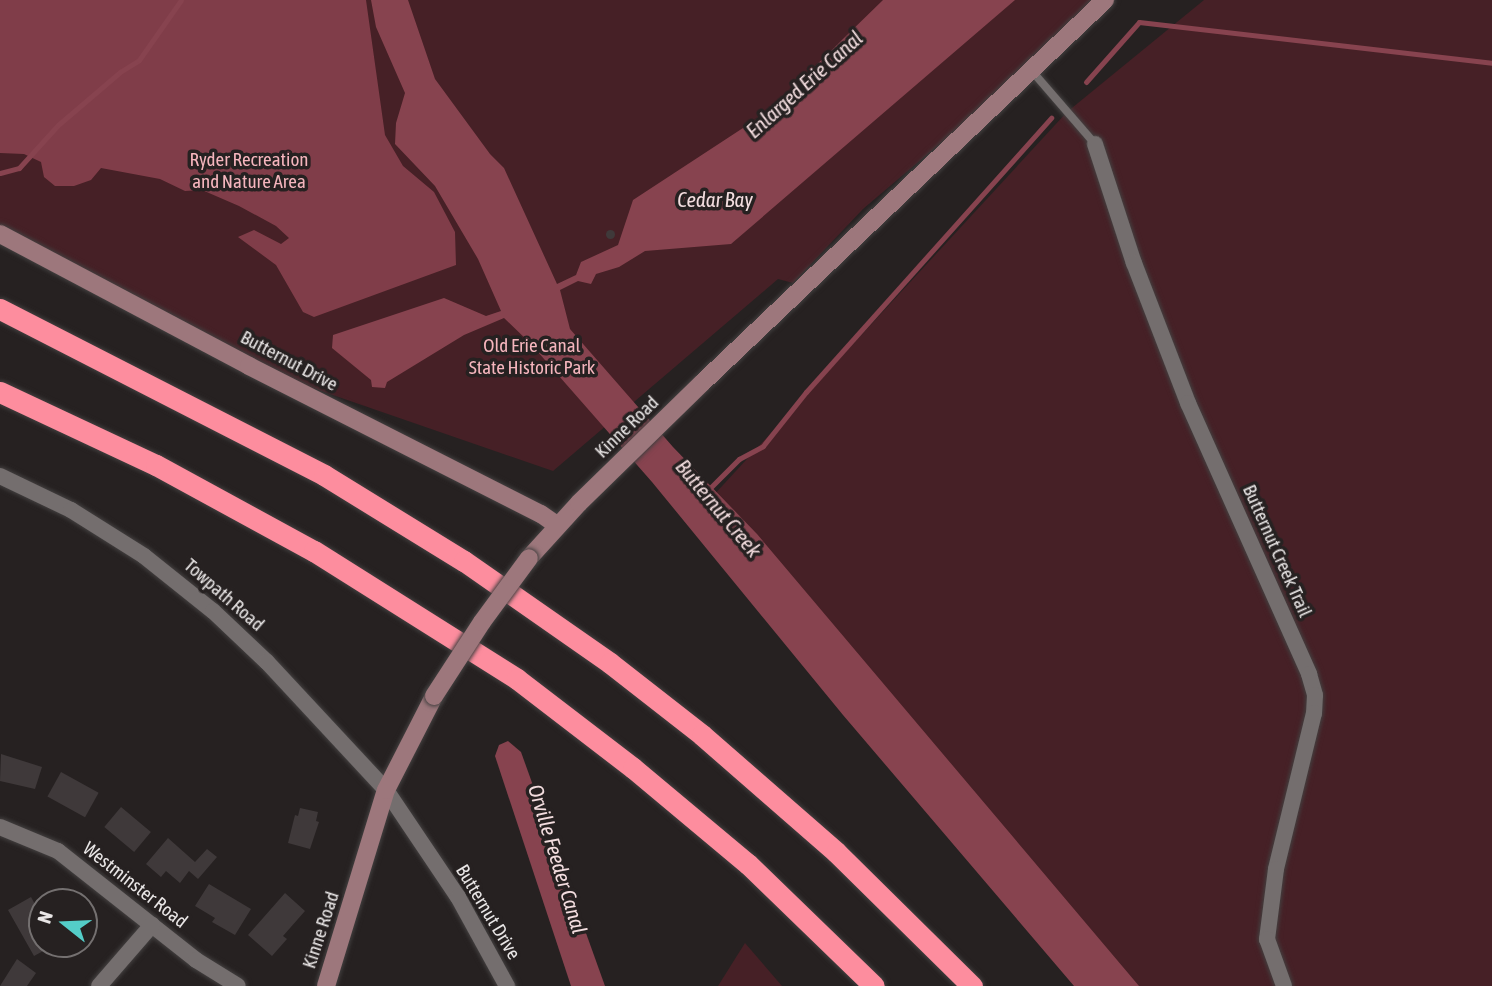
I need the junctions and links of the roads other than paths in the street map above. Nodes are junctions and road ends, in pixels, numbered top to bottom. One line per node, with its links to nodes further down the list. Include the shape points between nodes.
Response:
1 (1105, 0): 2 (street, Kinne Road)
2 (1031, 71): 3 (lane); 8 (street, Kinne Road)
3 (1095, 144): 18 (street, Butternut Creek Trail, via 1134,263 1188,403 1315,695 1276,869 1267,939)
4 (0, 234): 8 (street, Butternut Drive)
5 (0, 309): 17 (highway, via 324,475 520,600 702,735 836,852)
6 (0, 392): 16 (highway, via 156,465 314,551 517,679 748,864)
7 (0, 476): 9 (street, Towpath Road, via 117,538 213,611)
8 (558, 525): 9 (street, Kinne Road, bridge, via 482,622 434,696)
9 (386, 790): 14 (street, Kinne Road); 15 (street, Butternut Drive, via 458,897)
10 (0, 827): 11 (street, Westminster Road, via 58,851)
11 (152, 925): 12 (street); 13 (street, Westminster Road)
12 (99, 986)
13 (238, 986)
14 (326, 986)
15 (507, 986)
16 (874, 986)
17 (972, 986)
18 (1284, 986)

